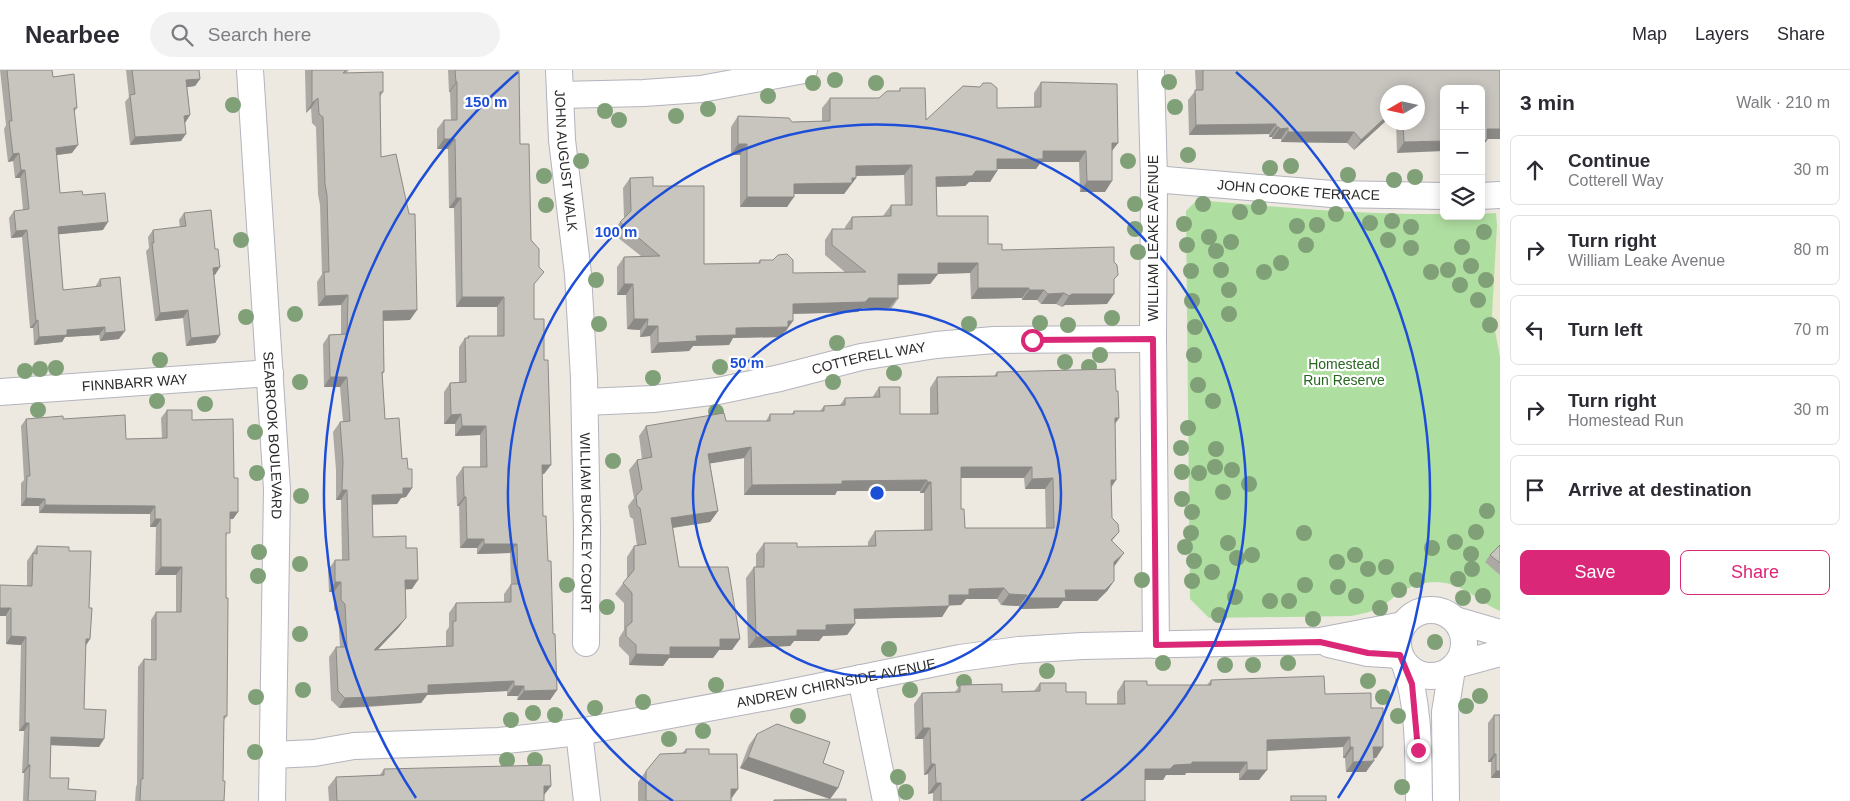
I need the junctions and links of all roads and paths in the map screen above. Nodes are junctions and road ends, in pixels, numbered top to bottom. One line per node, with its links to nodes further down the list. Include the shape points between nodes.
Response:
1 (250, 70): 10 (street, SEABROOK BOULEVARD)
2 (804, 70): 4 (street, via 701,89 644,93)
3 (1151, 70): 5 (street, WILLIAM LEAKE AVENUE)
4 (559, 82): 12 (street, JOHN AUGUST WALK, via 578,274)
5 (1154, 179): 7 (street, JOHN COOKE TERRACE, via 1332,194); 9 (street, WILLIAM LEAKE AVENUE)
6 (1500, 195): 8 (street)
7 (1440, 196)
8 (1485, 196)
9 (1153, 339): 12 (street, COTTERELL WAY, via 994,340 936,345 861,357 718,391 653,399); 18 (street, WILLIAM LEAKE AVENUE)
10 (270, 373): 11 (street, FINNBARR WAY); 24 (street, SEABROOK BOULEVARD, via 277,509)
11 (0, 392)
12 (585, 402): 17 (street, WILLIAM BUCKLEY COURT)
13 (1454, 620): 14 (street, via 1442,612 1426,610 1417,613); 15 (street); 21 (street, via 1464,638 1464,647)
14 (1404, 625): 16 (street, ANDREW CHIRNSIDE AVENUE); 20 (street, via 1398,639)
15 (1500, 633)
16 (1320, 642): 18 (street, ANDREW CHIRNSIDE AVENUE); 20 (street, ANDREW CHIRNSIDE AVENUE)
17 (586, 643)
18 (1156, 645): 22 (street, ANDREW CHIRNSIDE AVENUE, via 1019,650)
19 (1500, 653): 21 (street)
20 (1402, 659): 21 (street, via 1415,672 1427,676 1440,675); 28 (street, via 1412,684)
21 (1454, 667): 29 (street, via 1445,712)
22 (861, 678): 23 (street, ANDREW CHIRNSIDE AVENUE); 27 (street)
23 (579, 732): 24 (street, ANDREW CHIRNSIDE AVENUE, via 499,741 354,746 325,739); 26 (street)
24 (273, 746): 25 (street, SEABROOK BOULEVARD)
25 (272, 801)
26 (587, 801)
27 (886, 801)
28 (1419, 801)
29 (1446, 801)

